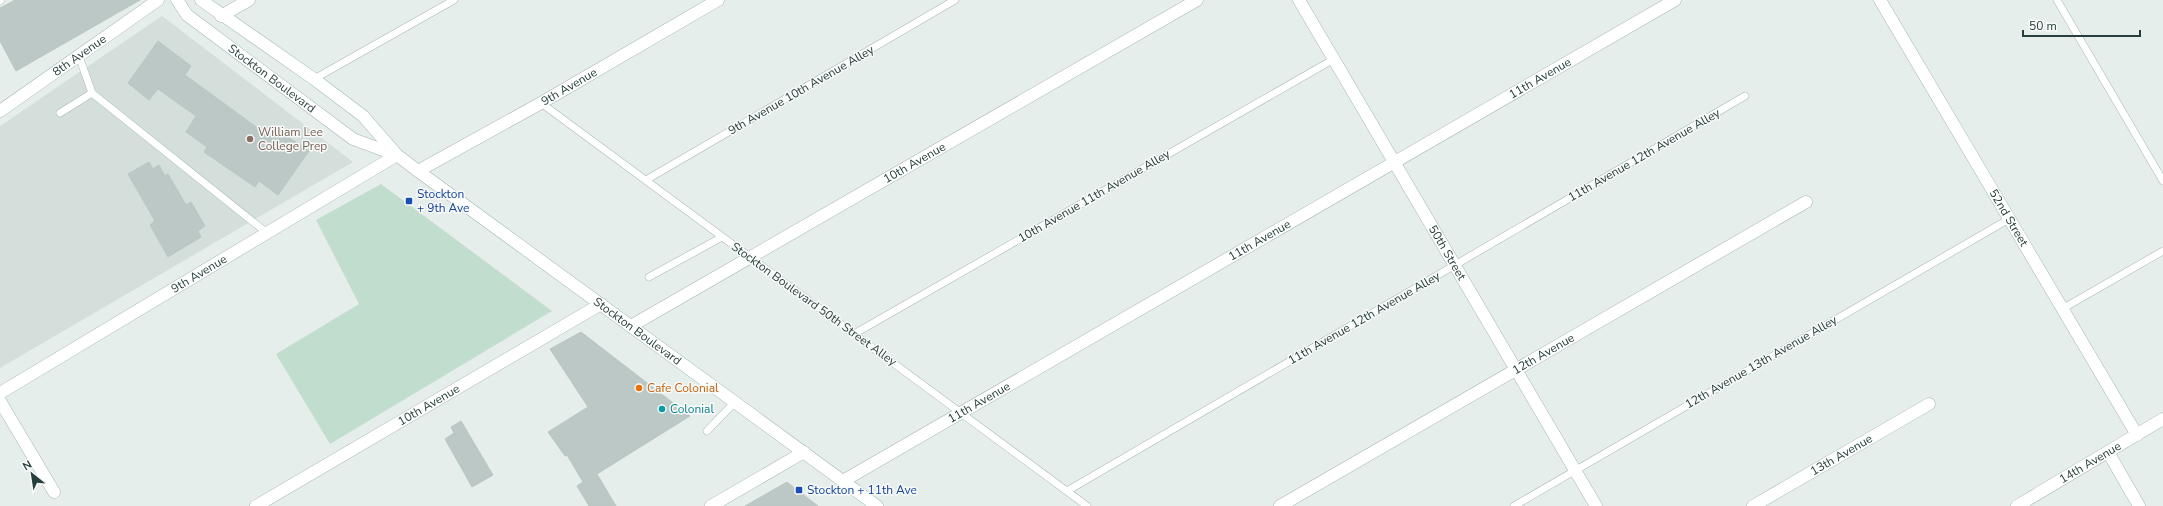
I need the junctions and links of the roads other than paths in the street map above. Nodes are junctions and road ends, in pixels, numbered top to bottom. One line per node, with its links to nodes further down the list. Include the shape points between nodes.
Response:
1 (158, 0): 14 (street, 8th Avenue)
2 (177, 0): 22 (street, Stockton Boulevard, via 187,15 353,139)
3 (201, 0): 13 (street, Stockton Boulevard)
4 (249, 0): 13 (street)
5 (454, 0): 16 (lane)
6 (718, 0): 19 (street, 9th Avenue)
7 (955, 0): 25 (lane, 9th Avenue 10th Avenue Alley)
8 (1197, 0): 32 (street, 10th Avenue)
9 (1299, 0): 15 (street, 50th Street)
10 (1675, 0): 23 (street, 11th Avenue)
11 (1880, 0): 28 (street, 52nd Street)
12 (2057, 0): 26 (lane)
13 (221, 16): 16 (street, Stockton Boulevard)
14 (79, 56): 17 (lane); 20 (street, 8th Avenue)
15 (1334, 59): 23 (street, 50th Street); 38 (lane, 10th Avenue 11th Avenue Alley)
16 (314, 79): 22 (street, Stockton Boulevard, via 363,116)
17 (92, 93): 21 (lane); 29 (lane)
18 (1745, 96): 33 (lane, 11th Avenue 12th Avenue Alley)
19 (541, 103): 24 (street, 9th Avenue); 25 (lane, Stockton Boulevard 50th Street Alley)
20 (0, 111)
21 (60, 113)
22 (398, 155): 24 (street, Stockton Boulevard); 29 (street, 9th Avenue)
23 (1394, 162): 33 (street, 50th Street); 44 (street, 11th Avenue)
24 (418, 172): 35 (street, Stockton Boulevard)
25 (646, 180): 30 (lane, Stockton Boulevard 50th Street Alley)
26 (2163, 181)
27 (1806, 202): 39 (street, 12th Avenue)
28 (2009, 219): 36 (street, 52nd Street); 50 (lane, 12th Avenue 13th Avenue Alley)
29 (267, 233): 40 (street, 9th Avenue)
30 (722, 237): 32 (lane, Stockton Boulevard 50th Street Alley); 34 (lane)
31 (2163, 251): 36 (lane)
32 (750, 257): 37 (street, 10th Avenue); 38 (lane, Stockton Boulevard 50th Street Alley)
33 (1455, 265): 39 (street, 50th Street); 52 (lane, 11th Avenue 12th Avenue Alley)
34 (648, 278)
35 (601, 304): 37 (street, Stockton Boulevard); 54 (street, 10th Avenue)
36 (2062, 309): 47 (street, 52nd Street)
37 (631, 326): 42 (street, Stockton Boulevard)
38 (854, 334): 44 (lane, Stockton Boulevard 50th Street Alley)
39 (1516, 369): 50 (street, 50th Street); 58 (street, 12th Avenue)
40 (0, 393)
41 (0, 401): 53 (street)
42 (736, 402): 46 (lane); 48 (street, Stockton Boulevard)
43 (1929, 404): 61 (street, 13th Avenue)
44 (961, 413): 51 (street, 11th Avenue); 52 (lane, Stockton Boulevard 50th Street Alley)
45 (2163, 419): 47 (street, 14th Avenue)
46 (707, 431)
47 (2137, 435): 49 (street, 14th Avenue)
48 (804, 452): 51 (street, Stockton Boulevard); 55 (street)
49 (2108, 452): 62 (street, 14th Avenue); 63 (street)
50 (1575, 470): 59 (lane, 12th Avenue 13th Avenue Alley); 60 (street, 50th Street)
51 (843, 481): 56 (street, Stockton Boulevard)
52 (1067, 491): 57 (lane, Stockton Boulevard 50th Street Alley)
53 (54, 492)
54 (256, 506)
55 (711, 506)
56 (878, 506)
57 (1087, 506)
58 (1280, 506)
59 (1514, 506)
60 (1596, 506)
61 (1753, 506)
62 (2016, 506)
63 (2140, 506)

